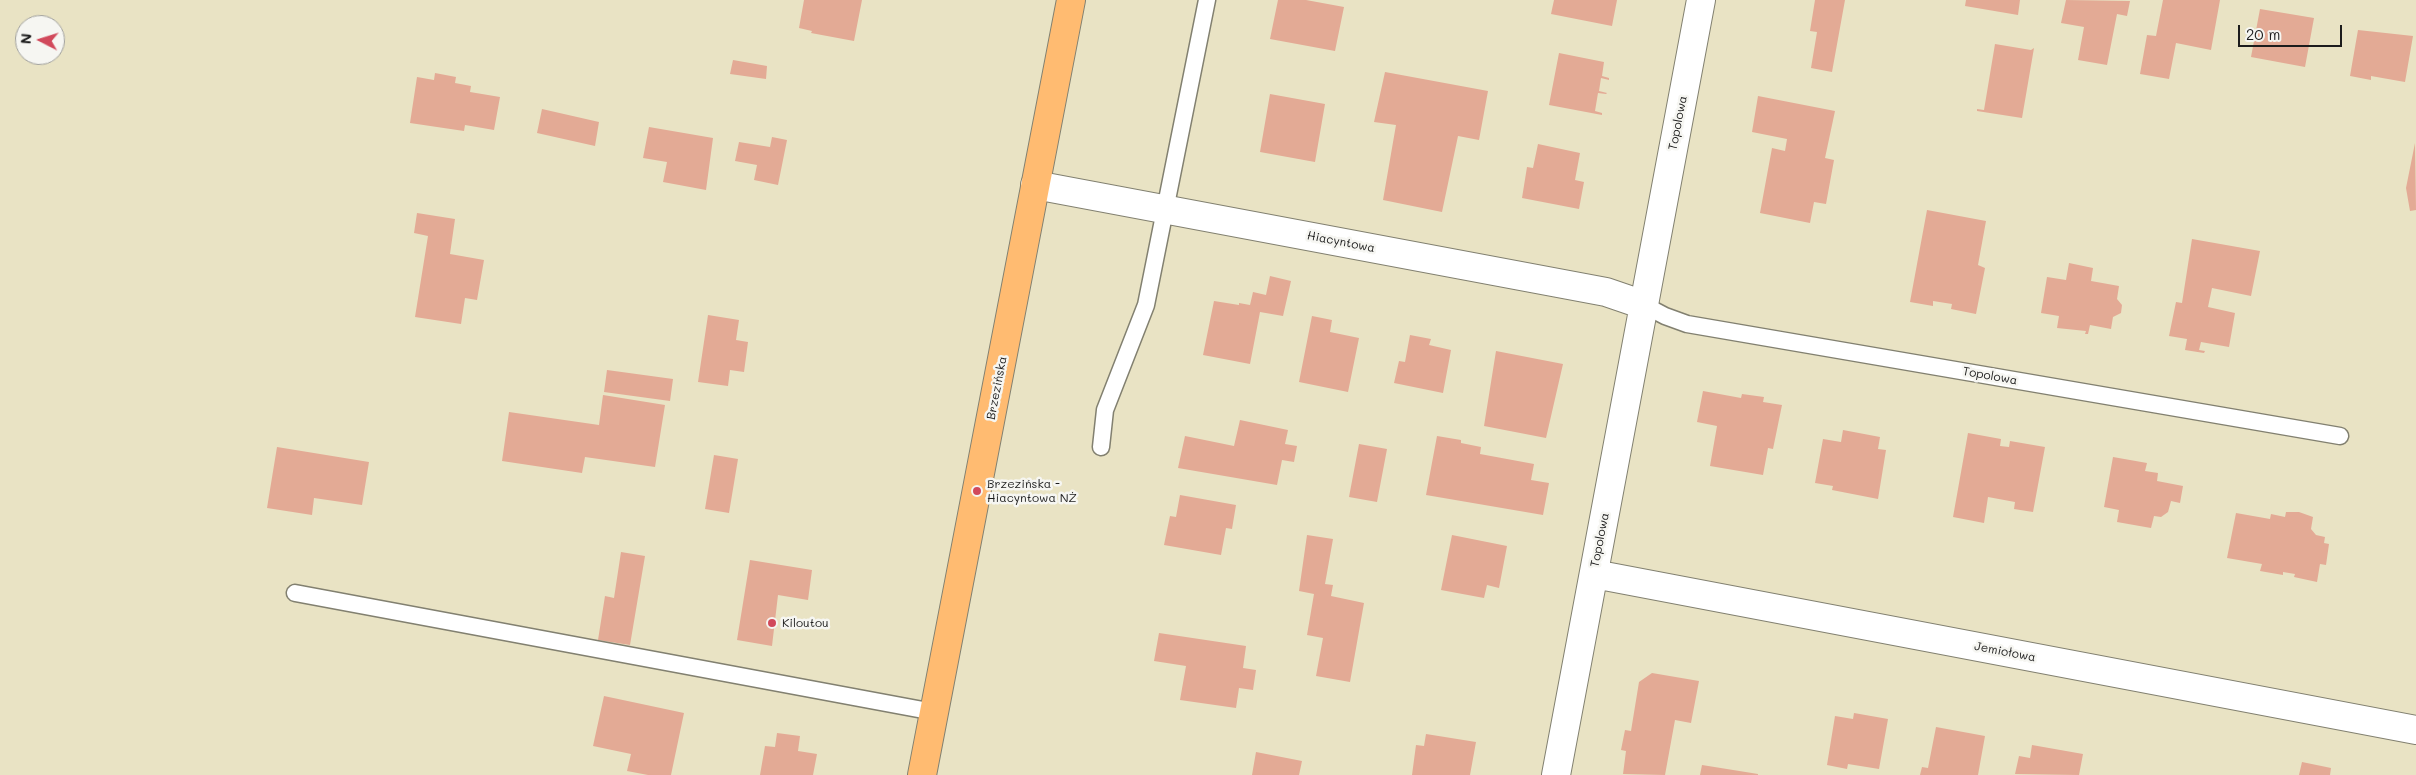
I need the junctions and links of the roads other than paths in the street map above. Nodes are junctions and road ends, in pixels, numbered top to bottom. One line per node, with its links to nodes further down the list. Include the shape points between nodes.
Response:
1 (1071, 0): 4 (main road, Brzezińska)
2 (1207, 0): 5 (lane)
3 (1701, 0): 6 (street, Topolowa)
4 (1035, 186): 5 (street, Hiacyntowa); 11 (main road, Brzezińska)
5 (1164, 208): 6 (street, Hiacyntowa, via 1606,292); 8 (lane, via 1146,304 1105,410)
6 (1644, 306): 7 (lane, Topolowa, via 1687,324); 9 (street, Topolowa)
7 (2340, 436)
8 (1101, 447)
9 (1594, 574): 12 (street, Jemiołowa); 14 (street, Topolowa)
10 (294, 593): 11 (lane)
11 (934, 712): 13 (main road, Brzezińska)
12 (2416, 730)
13 (922, 775)
14 (1556, 775)

